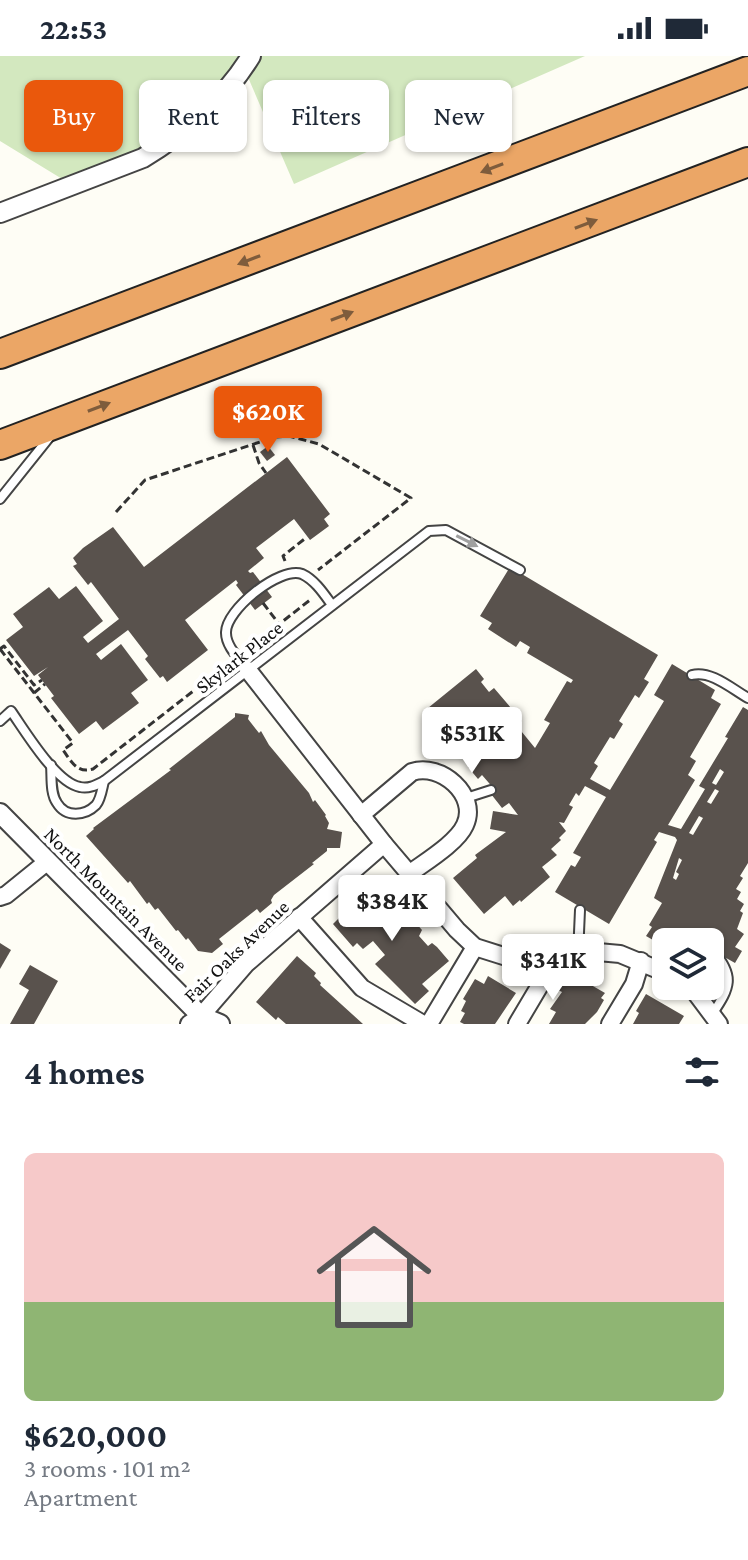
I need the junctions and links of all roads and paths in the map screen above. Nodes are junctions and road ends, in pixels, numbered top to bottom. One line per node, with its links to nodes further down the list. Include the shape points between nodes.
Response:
1 (251, 56): 4 (street, via 216,102 164,146)
2 (748, 71): 5 (highway, one-way to 5)
3 (748, 162): 6 (highway, one-way to 3)
4 (0, 213)
5 (0, 354)
6 (63, 421): 7 (highway); 10 (lane)
7 (0, 445)
8 (253, 445): 9 (path); 11 (path, via 145,480); 14 (path, via 289,436 311,441 411,498)
9 (266, 473)
10 (0, 499)
11 (116, 512)
12 (307, 537): 13 (path, via 283,556)
13 (285, 561)
14 (318, 570)
15 (520, 570): 18 (lane, Skylark Place, one-way to 15, via 429,531 446,530)
16 (321, 591): 18 (lane); 19 (path); 20 (lane, via 304,575 292,572 280,575 237,608 225,631)
17 (263, 603): 19 (path)
18 (332, 605): 21 (lane, Skylark Place)
19 (279, 624): 20 (path)
20 (237, 656): 21 (lane); 25 (path, via 87,771 75,766 63,750 73,743)
21 (248, 670): 29 (lane, Skylark Place); 33 (street)
22 (692, 675): 26 (lane, via 709,675)
23 (42, 680): 25 (path, via 34,685 4,646 0,649)
24 (45, 684): 25 (path)
25 (34, 693)
26 (748, 698)
27 (0, 721): 28 (lane, via 11,711)
28 (51, 765): 29 (lane, Skylark Place, via 79,787); 29 (lane, via 57,803 73,814 84,814 97,804)
29 (104, 781)
30 (491, 790): 31 (lane)
31 (466, 798): 33 (street, via 445,775 422,768); 36 (street, via 469,815 459,835)
32 (0, 813): 35 (street, North Mountain Avenue)
33 (361, 815): 34 (street)
34 (384, 844): 36 (street); 39 (street, Fair Oaks Avenue)
35 (48, 861): 37 (street); 50 (street, North Mountain Avenue)
36 (409, 874): 40 (street)
37 (0, 897)
38 (580, 910): 41 (lane)
39 (299, 917): 50 (street, Fair Oaks Avenue, via 246,964); 52 (street, via 362,988)
40 (475, 947): 42 (street, via 516,960); 52 (street)
41 (578, 955): 42 (street); 43 (street, via 620,954)
42 (555, 960): 53 (street)
43 (641, 961): 45 (street); 54 (street)
44 (724, 964): 46 (lane, via 729,983)
45 (652, 966)
46 (724, 993)
47 (696, 1000): 49 (street)
48 (721, 1000): 49 (lane)
49 (711, 1020)
50 (198, 1021): 51 (street, North Mountain Avenue)
51 (220, 1024)
52 (426, 1024)
53 (517, 1024)
54 (610, 1024)

